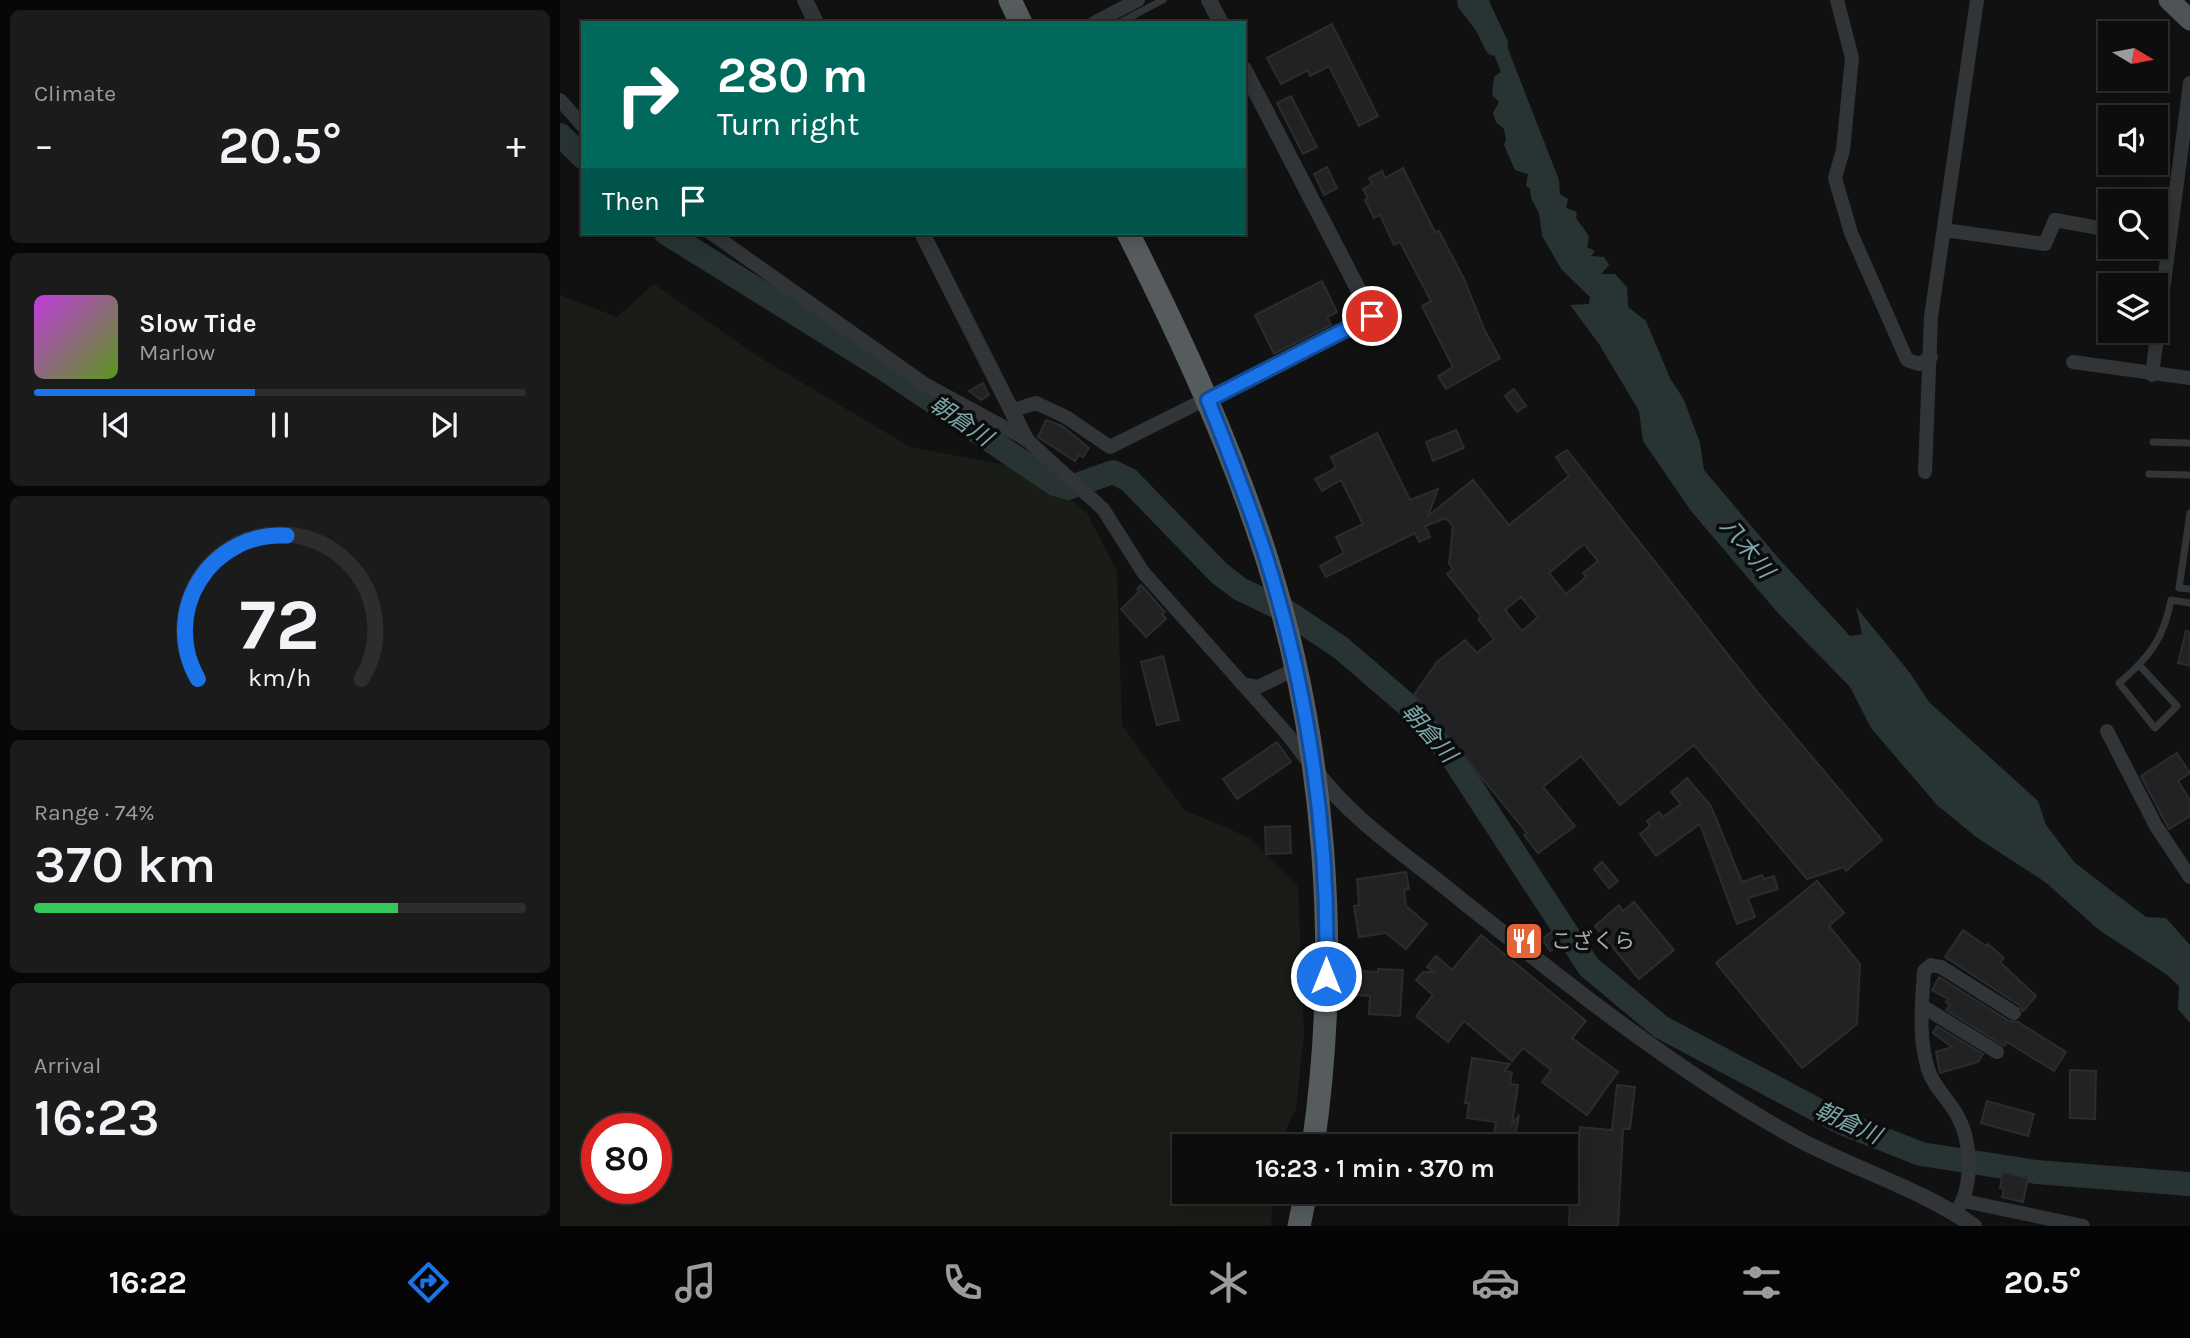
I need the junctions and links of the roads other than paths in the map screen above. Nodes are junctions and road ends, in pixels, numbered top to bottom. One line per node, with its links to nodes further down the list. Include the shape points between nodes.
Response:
1 (805, 0): 10 (street)
2 (1010, 0): 11 (highway)
3 (1138, 0): 12 (street)
4 (1163, 0): 13 (lane)
5 (1209, 0): 14 (street)
6 (1837, 0): 27 (street, via 1852,58 1843,150 1835,178 1851,233 1907,360 1919,364)
7 (1977, 0): 21 (street)
8 (2169, 0): 9 (main road)
9 (2190, 20)
10 (815, 21)
11 (1020, 21)
12 (1098, 21)
13 (1123, 21)
14 (1220, 21)
15 (1246, 73): 26 (street)
16 (2190, 83): 19 (street)
17 (560, 100): 18 (street)
18 (581, 123)
19 (2168, 210)
20 (2098, 228): 21 (street, via 2055,220 2045,244)
21 (1944, 230): 27 (street, via 1931,317)
22 (923, 235): 32 (street)
23 (1129, 235): 31 (highway)
24 (731, 238): 33 (street, via 926,385)
25 (2161, 259): 29 (street)
26 (1372, 316): 31 (street)
27 (1931, 357): 36 (street)
28 (2073, 362): 29 (street)
29 (2152, 375): 30 (street)
30 (2190, 378)
31 (1208, 400): 32 (street, via 1110,447 1036,402); 44 (highway, via 1276,590)
32 (1012, 411): 33 (street)
33 (1026, 439): 45 (street, via 1103,509 1143,572)
34 (2153, 442): 35 (lane)
35 (2190, 443)
36 (1925, 472)
37 (2150, 474): 38 (lane)
38 (2190, 475)
39 (2190, 513): 40 (lane)
40 (2186, 564): 41 (lane, via 2179,588)
41 (2190, 589)
42 (2190, 603): 43 (lane, via 2171,600 2165,627)
43 (2140, 666): 43 (lane, via 2177,706 2155,728 2119,683)
44 (1295, 669): 45 (street, via 1258,687); 47 (highway)
45 (1242, 684): 47 (street)
46 (2107, 732): 48 (street, via 2156,826)
47 (1312, 767): 52 (highway, via 1327,957); 54 (street, via 1354,814 1575,990 1643,1038 1798,1139)
48 (2190, 877)
49 (1922, 1006): 50 (street, via 1924,971 1931,965 1966,981); 51 (street); 54 (street, via 1927,1068 1956,1114 1968,1146)
50 (2014, 1013)
51 (1997, 1052)
52 (1314, 1134)
53 (1304, 1204): 55 (highway)
54 (1959, 1207): 56 (street); 57 (street)
55 (1299, 1226)
56 (1973, 1226)
57 (2083, 1226)

